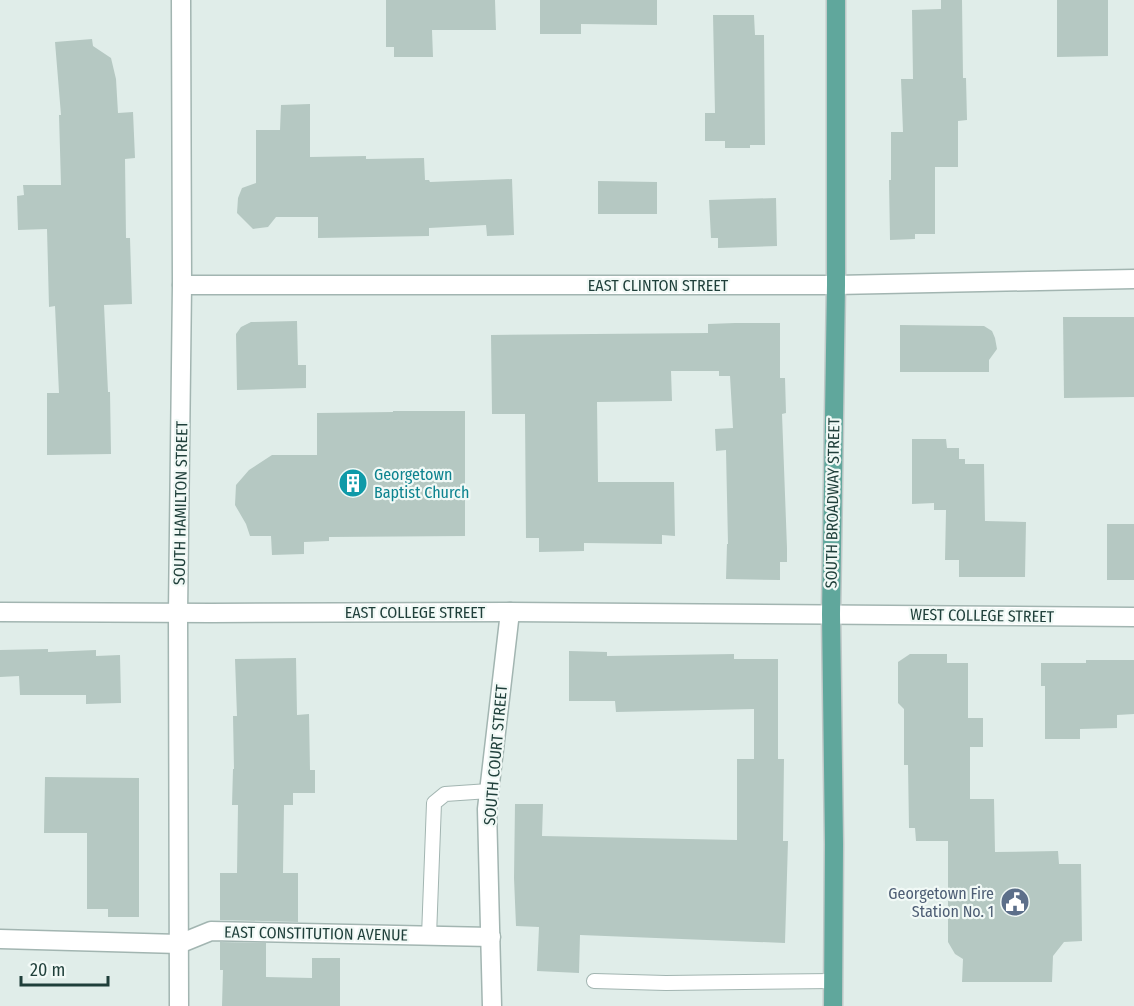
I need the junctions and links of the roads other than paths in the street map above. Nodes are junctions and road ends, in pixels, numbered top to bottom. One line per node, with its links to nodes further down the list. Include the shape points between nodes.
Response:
1 (181, 0): 4 (street, SOUTH HAMILTON STREET)
2 (836, 0): 5 (main road, SOUTH BROADWAY STREET)
3 (1134, 279): 5 (street, EAST CLINTON STREET)
4 (182, 285): 5 (street, EAST CLINTON STREET); 8 (street, SOUTH HAMILTON STREET)
5 (836, 285): 9 (main road, SOUTH BROADWAY STREET)
6 (0, 612): 8 (street, EAST COLLEGE STREET)
7 (510, 612): 8 (street, EAST COLLEGE STREET); 9 (street, EAST COLLEGE STREET); 11 (street, SOUTH COURT STREET)
8 (178, 613): 15 (street, SOUTH HAMILTON STREET)
9 (831, 614): 10 (street, WEST COLLEGE STREET); 17 (main road, SOUTH BROADWAY STREET)
10 (1134, 617)
11 (489, 791): 12 (lane, via 445,794 434,803); 13 (street, SOUTH COURT STREET)
12 (429, 936): 13 (street, EAST CONSTITUTION AVENUE); 15 (street, EAST CONSTITUTION AVENUE, via 211,931)
13 (491, 937): 19 (street, SOUTH COURT STREET)
14 (0, 939): 15 (street, EAST CONSTITUTION AVENUE)
15 (179, 944): 18 (street, SOUTH HAMILTON STREET)
16 (594, 981): 17 (lane)
17 (833, 981): 20 (main road, SOUTH BROADWAY STREET)
18 (179, 1006)
19 (492, 1006)
20 (833, 1006)

